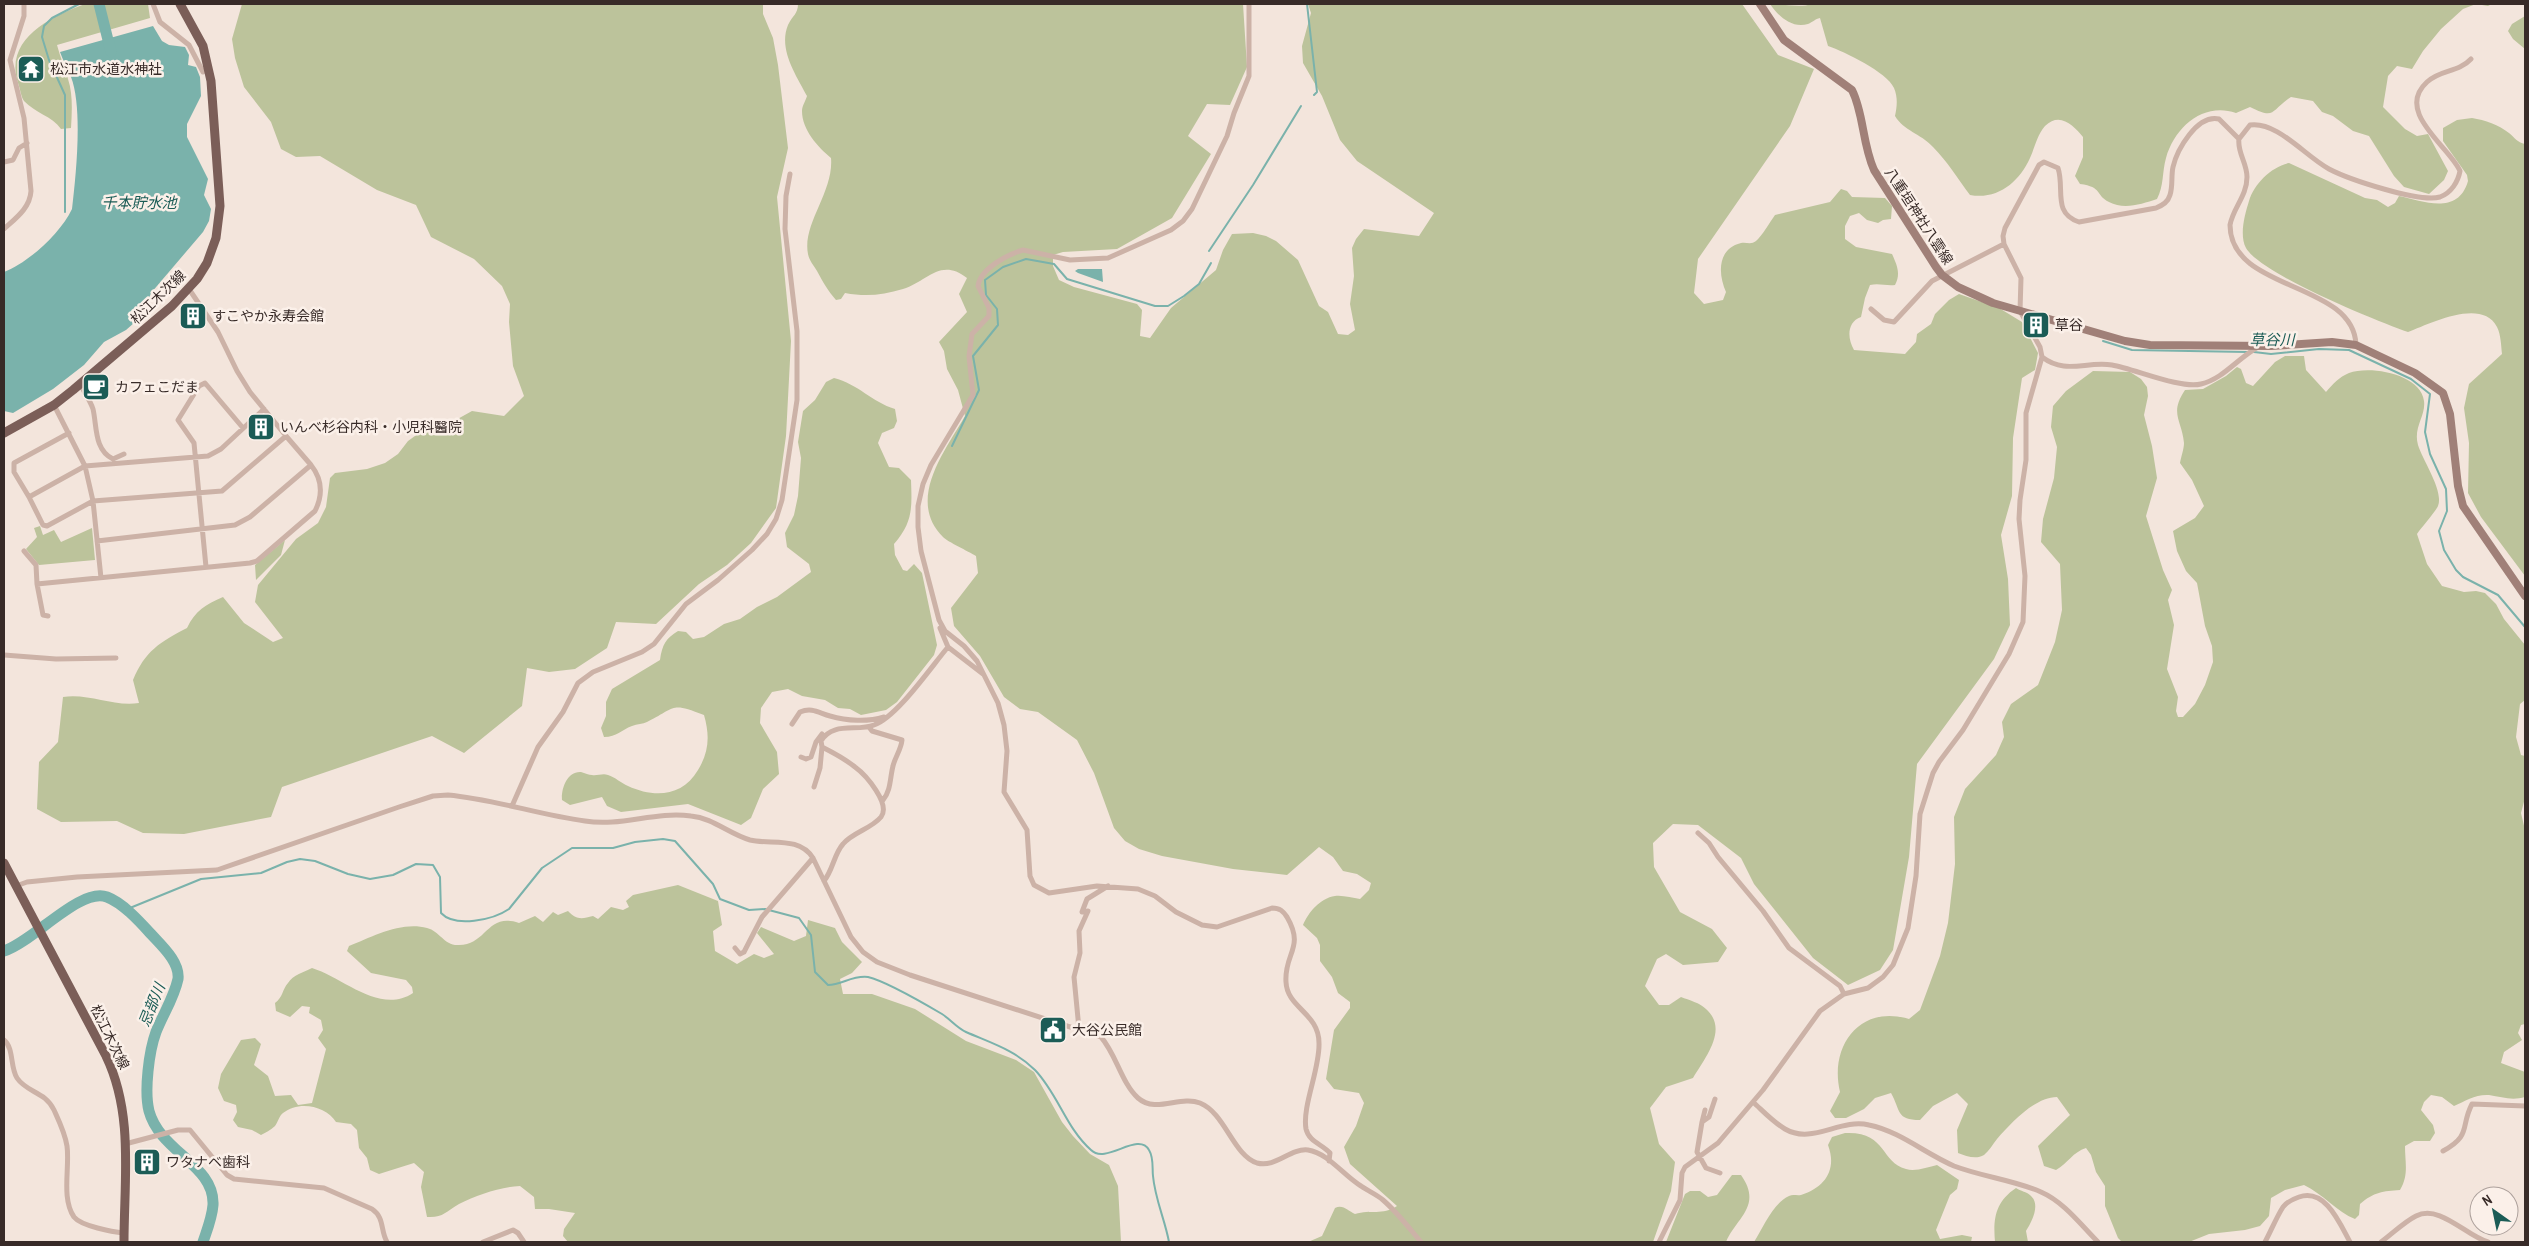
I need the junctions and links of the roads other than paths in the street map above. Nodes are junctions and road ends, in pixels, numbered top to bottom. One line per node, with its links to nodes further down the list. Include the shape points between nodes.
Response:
1 (24, 4): 9 (street, via 24,16 10,60)
2 (153, 4): 7 (street, via 160,22 192,49)
3 (180, 4): 15 (main road, 松江木次線, via 196,29 208,63 220,206 220,223 207,263)
4 (1249, 4): 43 (street, via 1249,76 1227,136 1192,210 1183,221 1171,230 1108,258 1070,260 1018,251 980,278 978,286 989,308 989,316 971,339 969,356 973,395 931,465 918,506 921,551)
5 (1760, 4): 14 (main road, 八重垣神社八雲線, via 1784,40 1852,90 1858,101 1867,154 1874,170)
6 (2470, 59): 8 (street, via 2454,71 2431,78 2420,93 2418,106 2422,120 2460,171 2452,189 2439,197 2422,197 2358,183 2316,161 2264,125 2247,127)
7 (203, 72)
8 (2239, 139): 13 (street, via 2219,119 2207,119 2181,149 2174,167 2170,195 2165,203 2156,208 2079,222 2062,210 2058,168 2049,163 2039,165 2005,228); 18 (street, via 2239,151 2248,175 2245,193 2230,225 2236,247 2253,266 2303,290 2346,317 2356,334)
9 (27, 143): 10 (street, via 19,148 13,160); 12 (street, via 30,201)
10 (4, 162)
11 (790, 174): 56 (street, via 785,229 797,330 797,383 787,470 776,519 752,550 686,604 654,644 600,668 578,683 538,747)
12 (4, 229)
13 (2004, 244): 14 (street); 17 (street, via 2021,278)
14 (1942, 275): 16 (street, via 1925,287 1894,322 1887,322); 17 (main road, 八重垣神社八雲線, via 1969,293)
15 (189, 289): 21 (main road, 松江木次線); 23 (street, via 218,332 237,371)
16 (1871, 309)
17 (2020, 312): 19 (main road, 八重垣神社八雲線, via 2150,345); 20 (street, via 2040,347)
18 (2356, 345): 19 (main road, 八重垣神社八雲線, via 2332,342); 41 (main road, 八重垣神社八雲線, via 2415,373 2443,393 2450,414 2463,506)
19 (2253, 350): 20 (street, via 2218,376 2198,385 2110,365 2054,365)
20 (2042, 357): 64 (street, via 2026,413 2026,460 2019,519 2025,593 2023,622 2009,654 1933,773 1920,814 1913,899 1900,952 1883,977 1868,988)
21 (80, 384): 22 (main road, 松江木次線); 28 (street, via 93,409 101,447 113,459)
22 (54, 405): 25 (main road, 松江木次線); 26 (street)
23 (264, 409): 24 (street); 27 (street)
24 (244, 428): 29 (street, via 215,453); 29 (street, via 205,383 199,386 178,420 191,437)
25 (4, 433)
26 (69, 433): 31 (street); 33 (street, via 14,463 14,472)
27 (286, 436): 30 (street); 32 (street, via 226,489)
28 (124, 454)
29 (195, 459): 31 (street); 32 (street)
30 (311, 465): 35 (street, via 243,522); 38 (street, via 321,482 319,504 314,511 256,561)
31 (85, 466): 33 (street); 34 (street)
32 (199, 494): 34 (street); 35 (street)
33 (29, 497): 34 (street, via 44,526)
34 (93, 501): 36 (street)
35 (203, 531): 36 (street); 38 (street)
36 (98, 541): 39 (street)
37 (24, 551): 40 (street, via 36,565)
38 (206, 566): 39 (street)
39 (101, 578): 40 (street)
40 (37, 584): 42 (street, via 40,609)
41 (2525, 596)
42 (48, 616)
43 (939, 620): 44 (street, via 938,626); 47 (street, via 945,631 977,661)
44 (948, 647): 47 (street); 48 (street)
45 (4, 655): 46 (street, via 46,659)
46 (116, 658)
47 (985, 675): 62 (street, via 998,703 1006,735 1004,792 1027,830 1030,876 1034,885 1049,893)
48 (888, 716): 49 (street, via 864,721 831,717 812,709 800,712); 50 (street)
49 (792, 724)
50 (869, 727): 51 (street, via 835,729); 55 (street, via 872,732 902,740 887,796)
51 (828, 733): 52 (street, via 821,741); 53 (street, via 816,742 811,758)
52 (822, 747): 54 (street); 55 (street, via 856,767)
53 (801, 757)
54 (814, 787)
55 (883, 800): 60 (street, via 881,817 845,842)
56 (512, 806): 58 (street, via 605,823 666,814 692,816 751,840 795,844 807,850); 61 (street, via 460,796 433,796 217,870 77,877)
57 (1698, 833): 64 (street, via 1709,842 1763,911 1788,948 1840,986)
58 (813, 858): 60 (street); 63 (street, via 771,905 755,927 744,952 740,954)
59 (4, 863): 61 (main road, 松江木次線)
60 (824, 881): 65 (street, via 851,937 877,962 910,976)
61 (16, 886): 72 (main road, 松江木次線, via 110,1065 123,1107)
62 (1108, 886): 65 (street, via 1087,899 1082,912 1088,911 1079,930 1080,953 1074,977); 75 (street, via 1146,892 1176,912 1208,927 1218,927 1272,908 1279,908 1284,913 1296,936 1286,988 1290,997 1313,1021 1319,1036 1307,1131 1311,1139 1330,1153)
63 (735, 948)
64 (1844, 994): 68 (street, via 1820,1011)
65 (1078, 1029): 75 (street, via 1101,1037 1108,1044 1139,1100 1150,1105 1186,1100 1203,1104 1252,1160 1268,1163 1304,1150)
66 (4, 1040): 77 (street, via 9,1046 17,1078 48,1099 64,1134 67,1197 74,1217)
67 (1715, 1099): 71 (street, via 1709,1117)
68 (1753, 1102): 74 (street, via 1713,1148); 83 (street, via 1784,1129 1794,1133 1806,1135 1845,1125 1868,1124 1955,1166 2022,1184 2043,1193 2068,1211)
69 (2525, 1106): 73 (street, via 2472,1104 2464,1131 2455,1144)
70 (1705, 1110): 71 (street)
71 (1702, 1122): 74 (street, via 1696,1146)
72 (125, 1144): 77 (main road, 松江木次線); 78 (street, via 190,1130 227,1175 234,1179 324,1188 356,1200 378,1213)
73 (2443, 1151)
74 (1699, 1157): 76 (street, via 1706,1168); 82 (street, via 1682,1173 1680,1200)
75 (1329, 1161): 81 (street, via 1385,1202)
76 (1720, 1173)
77 (124, 1238)
78 (387, 1242)
79 (483, 1242): 80 (street, via 513,1230)
80 (524, 1242)
81 (1421, 1242)
82 (1659, 1242)
83 (2098, 1242)
84 (2265, 1242): 85 (street, via 2284,1206 2296,1198 2310,1195 2326,1203)
85 (2350, 1242)
86 (2381, 1242): 87 (street, via 2412,1218 2427,1213)
87 (2488, 1242)

